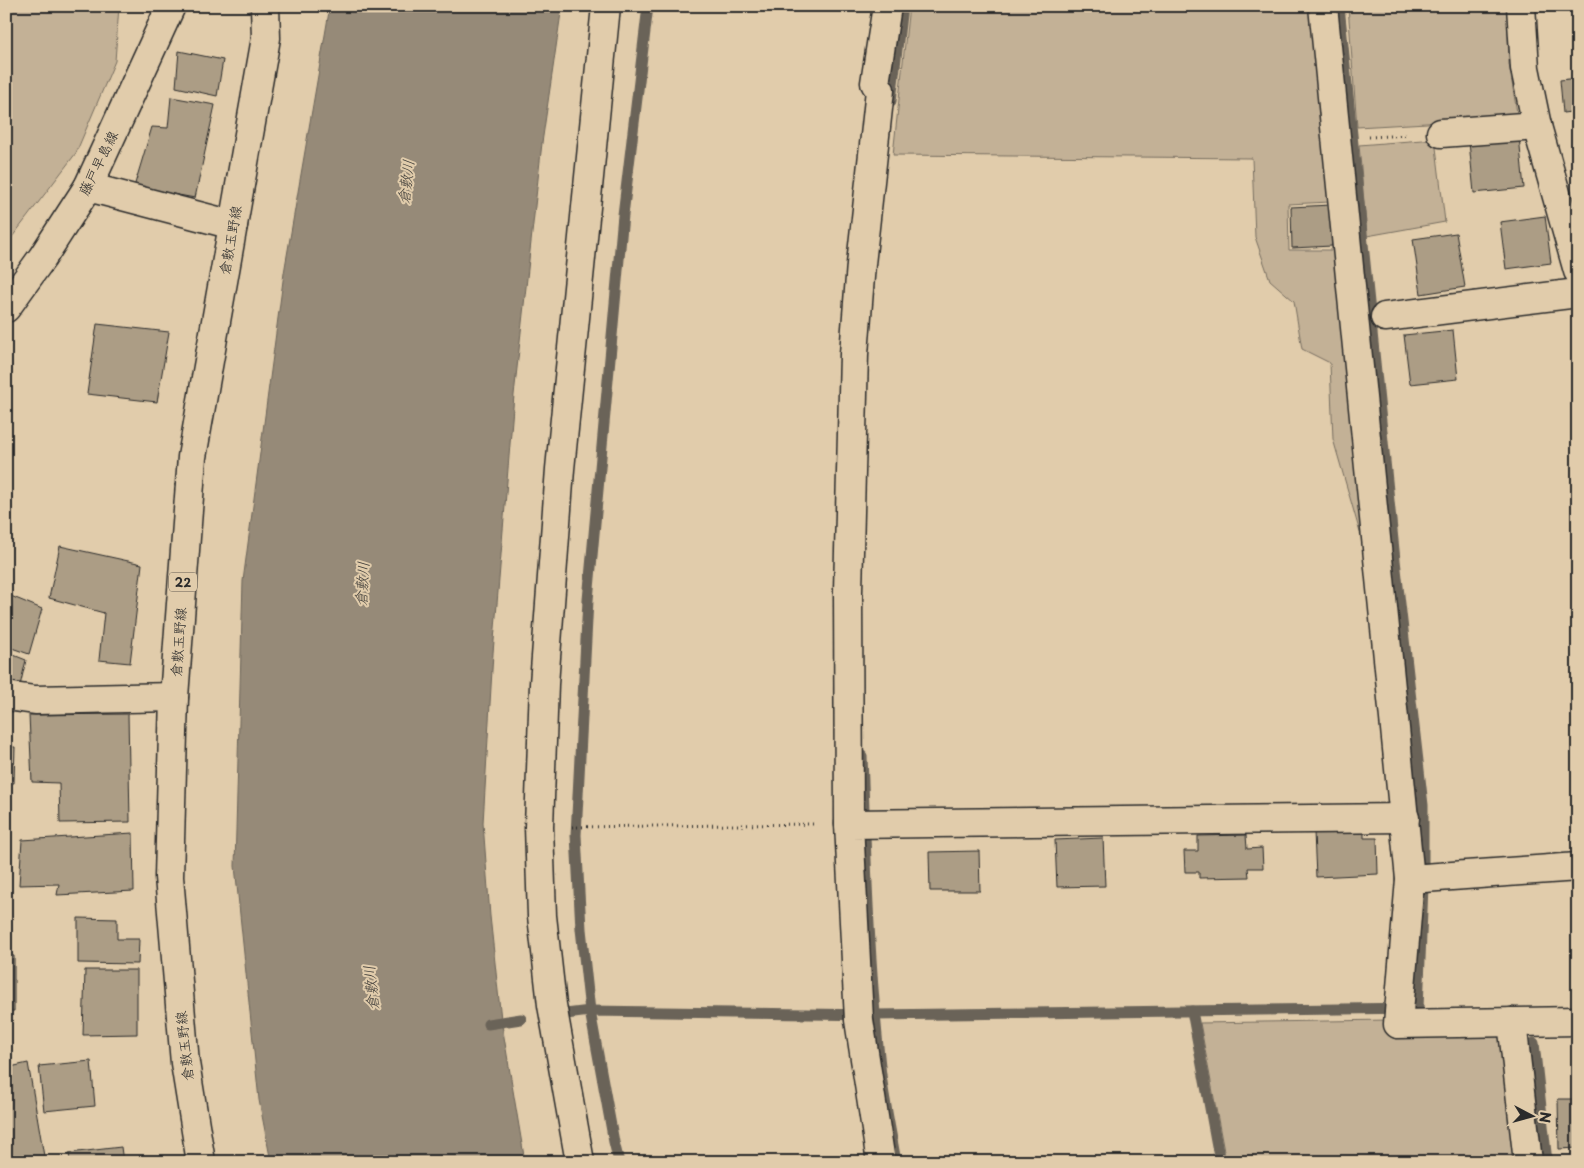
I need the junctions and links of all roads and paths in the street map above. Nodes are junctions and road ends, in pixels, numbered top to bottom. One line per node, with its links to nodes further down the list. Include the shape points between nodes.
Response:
1 (171, 6): 10 (street, 藤戸早島線)
2 (265, 6): 11 (street, 倉敷玉野線 / 22, via 266,38)
3 (606, 6): 26 (street, via 560,469 544,684 539,827 542,916 552,1006)
4 (887, 6): 19 (street, via 875,84 880,90 854,354 848,591)
5 (1323, 6): 18 (street)
6 (1521, 6): 7 (street, via 1525,68)
7 (1537, 126): 8 (street); 12 (street)
8 (1441, 133): 9 (path)
9 (1368, 137)
10 (88, 187): 11 (street); 14 (street, 藤戸早島線)
11 (233, 225): 17 (street, 倉敷玉野線 / 22, via 192,457)
12 (1578, 271)
13 (1578, 293): 15 (street)
14 (6, 308)
15 (1384, 317)
16 (6, 696): 17 (street, via 35,700)
17 (174, 697): 25 (street, 倉敷玉野線 / 22, via 170,877 185,1063)
18 (1405, 818): 19 (street); 22 (street)
19 (860, 824): 20 (path); 27 (street, via 859,1011)
20 (568, 827)
21 (1578, 867): 22 (street)
22 (1420, 878): 24 (street, via 1398,1024)
23 (1578, 1021): 24 (street)
24 (1512, 1022): 28 (street)
25 (202, 1162)
26 (580, 1162)
27 (881, 1162)
28 (1528, 1162)

